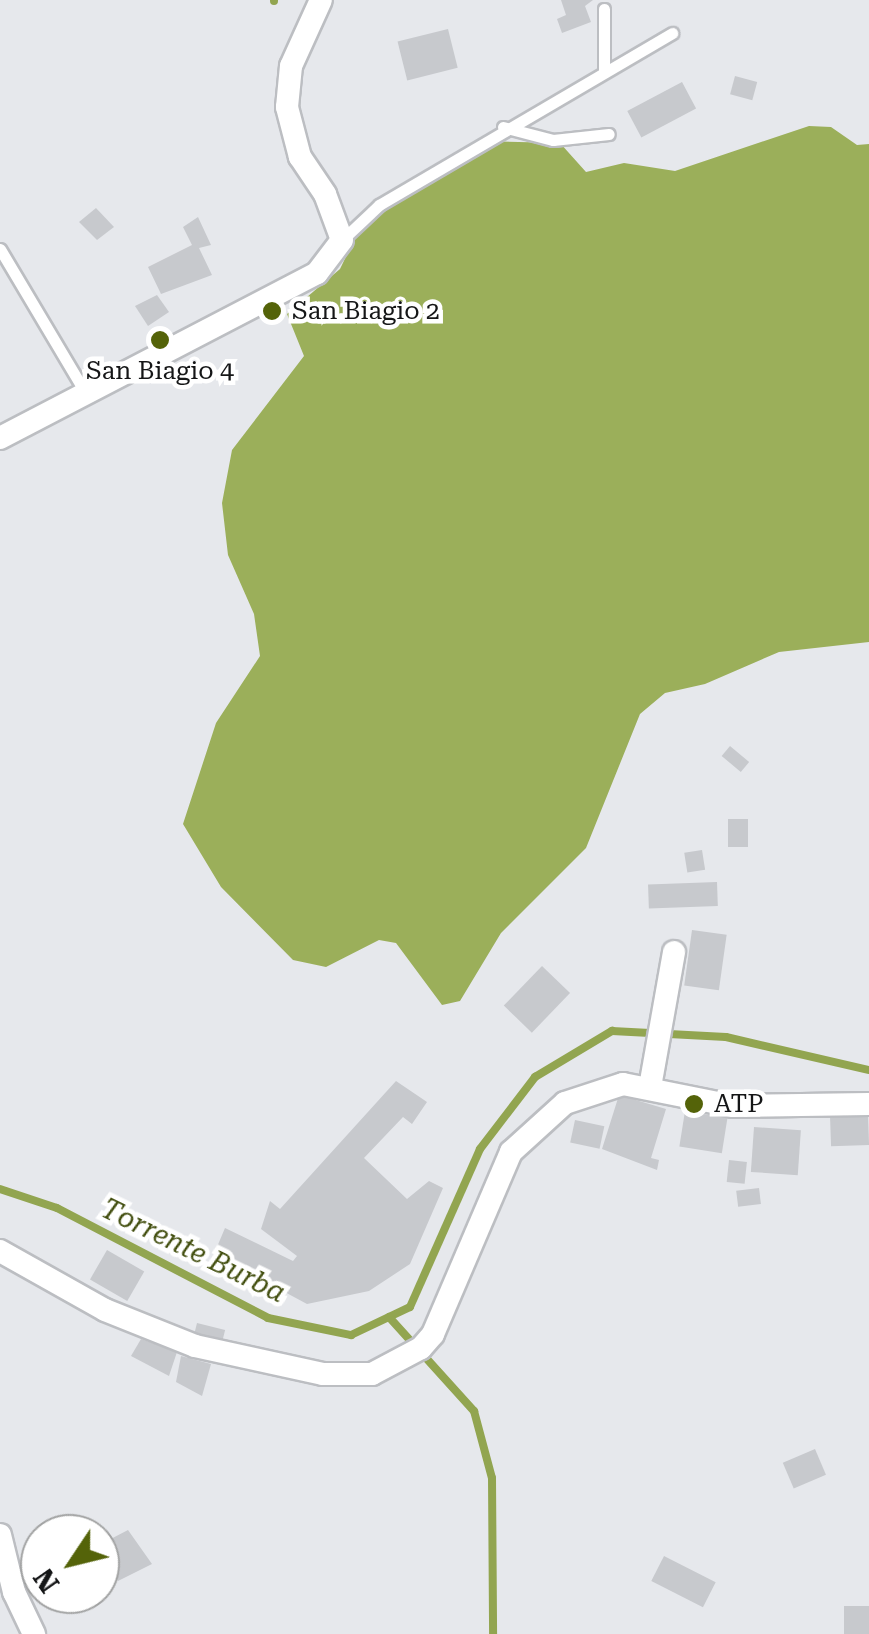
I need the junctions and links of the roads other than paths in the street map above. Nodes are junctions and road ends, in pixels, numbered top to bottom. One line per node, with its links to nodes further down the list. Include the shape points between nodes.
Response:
1 (321, 0): 7 (street, via 291,66 288,106 300,157 325,194)
2 (604, 9): 4 (lane)
3 (672, 33): 4 (lane)
4 (604, 70): 5 (lane)
5 (502, 127): 6 (lane, via 554,140); 7 (lane, via 378,205)
6 (608, 134)
7 (342, 240): 9 (street, via 317,273)
8 (0, 248): 9 (lane)
9 (86, 394): 10 (street)
10 (0, 438)
11 (674, 952): 12 (street)
12 (650, 1088): 13 (street, via 733,1106); 14 (street, via 623,1084 592,1091 521,1137 433,1334 372,1374 323,1374 195,1346 106,1310)
13 (869, 1104)
14 (0, 1251)
15 (0, 1535): 16 (street, via 14,1592)
16 (34, 1634)

